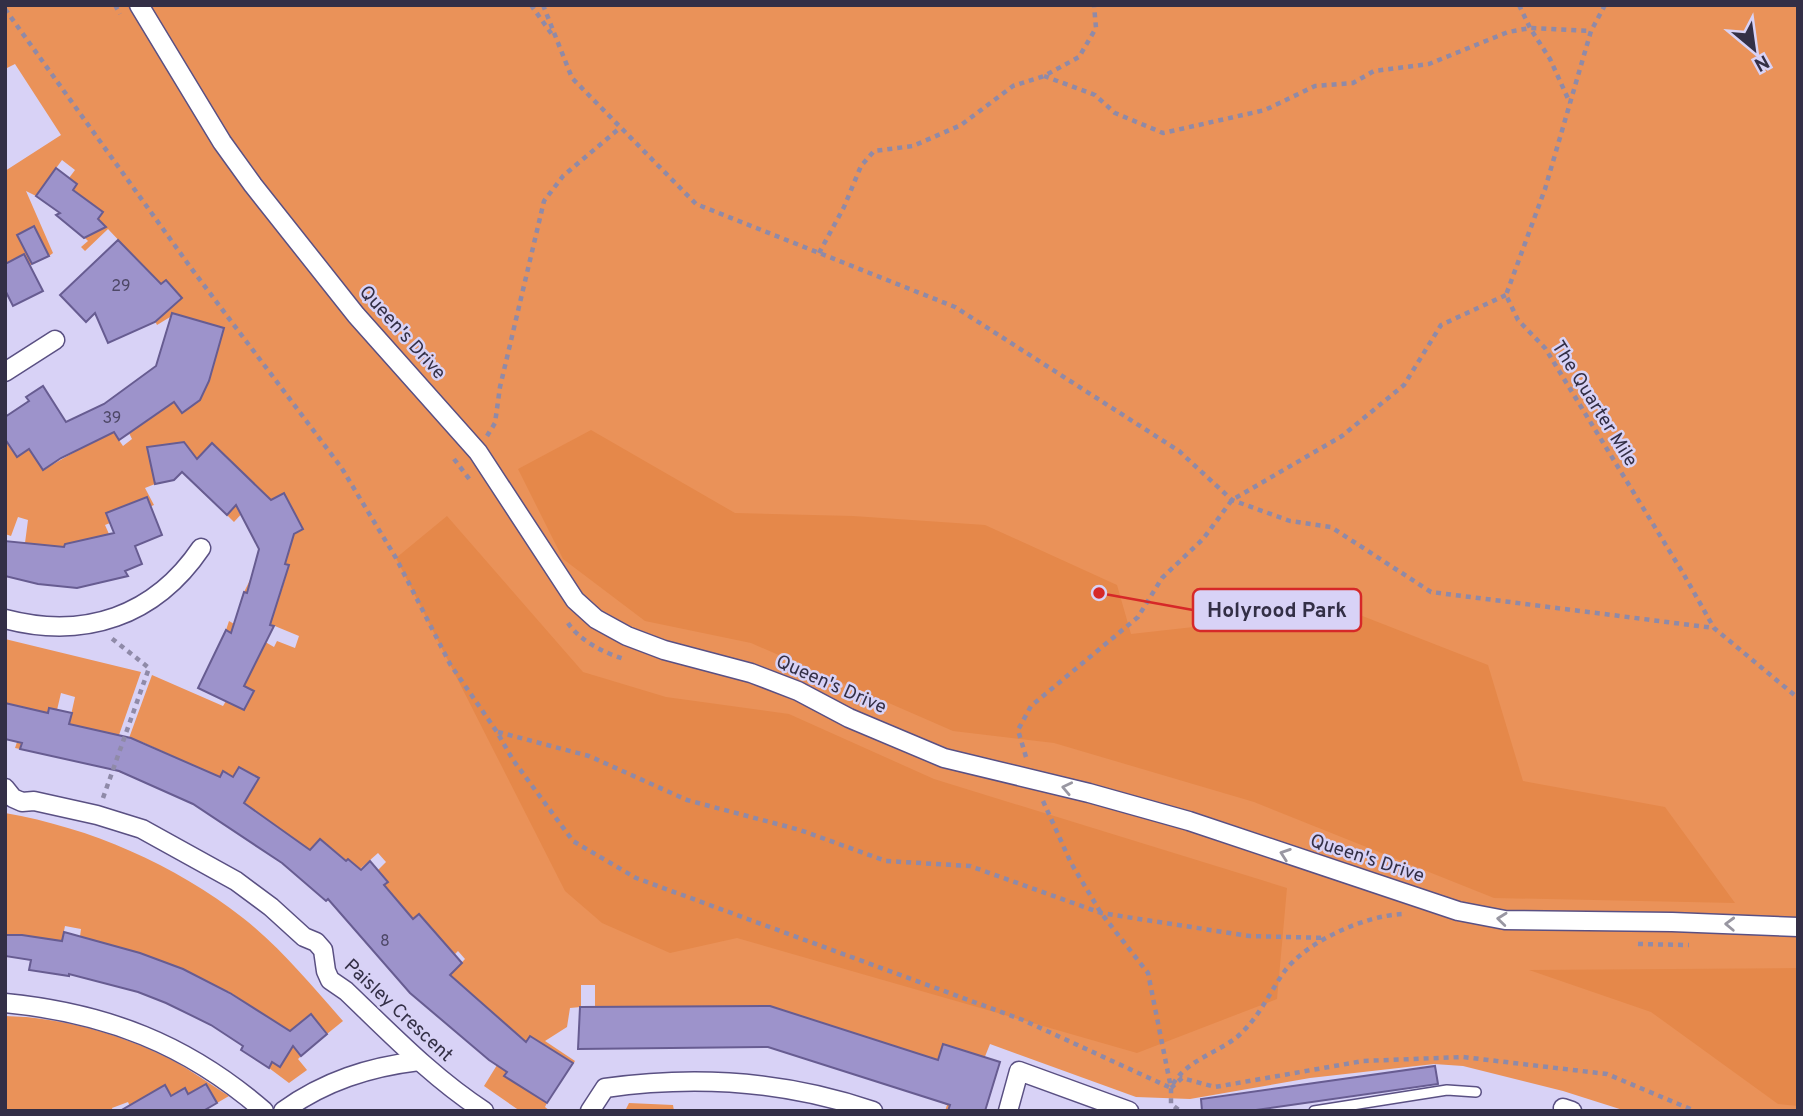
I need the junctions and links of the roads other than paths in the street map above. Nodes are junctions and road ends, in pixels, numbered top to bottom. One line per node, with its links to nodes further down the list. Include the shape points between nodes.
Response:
1 (139, 5): 7 (street, Queen's Drive, one-way to 1, via 1505,920 1458,911 1189,821 1089,793 1032,789 944,758 751,673 664,650 612,629 583,608 564,585 478,452 356,315 253,186)
2 (55, 340): 3 (street)
3 (5, 372)
4 (201, 548): 5 (street, via 157,596 127,613 94,624 61,627)
5 (5, 619)
6 (5, 788): 9 (street, Paisley Crescent, via 22,802 97,815 142,829 236,881 320,946 330,980)
7 (1798, 927)
8 (5, 1003): 11 (street, via 50,1007 106,1021 167,1045 204,1065)
9 (419, 1061): 12 (street, via 365,1070 334,1081); 13 (street, Paisley Crescent)
10 (1476, 1092): 18 (lane, via 1447,1090)
11 (264, 1111)
12 (283, 1111)
13 (484, 1111)
14 (590, 1111): 15 (street, via 604,1088 699,1081 781,1088)
15 (873, 1111)
16 (1007, 1111): 17 (street, via 1020,1071)
17 (1129, 1111)
18 (1314, 1111)

